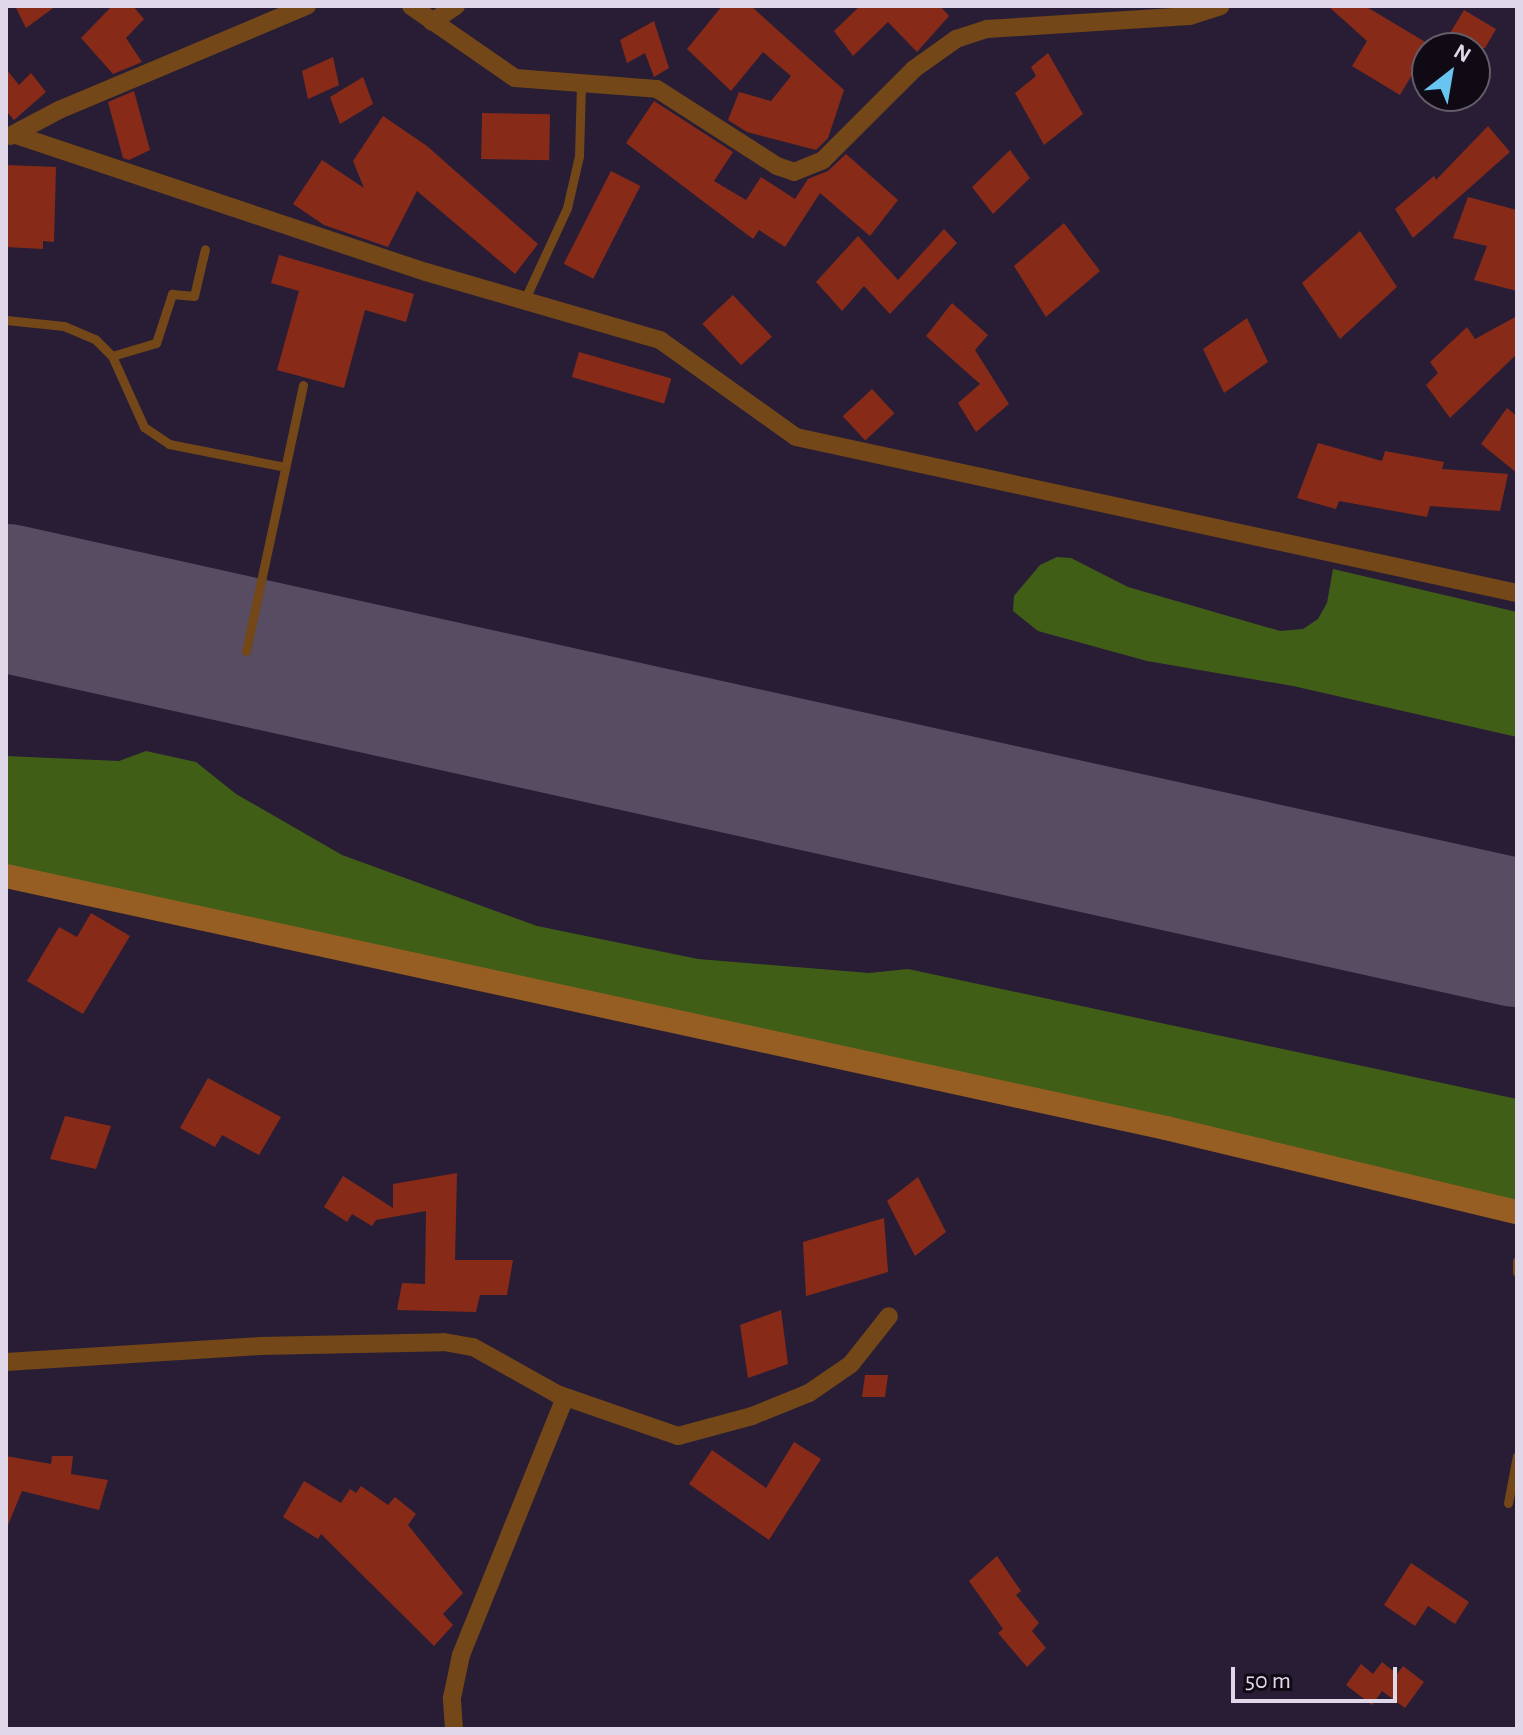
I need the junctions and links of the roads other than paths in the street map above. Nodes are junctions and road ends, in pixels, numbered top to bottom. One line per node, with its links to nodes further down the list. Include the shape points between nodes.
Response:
1 (307, 6): 7 (street, via 59,110)
2 (411, 6): 5 (street)
3 (456, 6): 5 (street)
4 (1220, 6): 6 (street, via 1190,16 987,29 956,39 898,83 823,160 794,172 657,89)
5 (432, 22): 6 (street, via 515,78)
6 (581, 83): 9 (lane, via 579,156 567,208)
7 (11, 136): 9 (street)
8 (205, 249): 11 (lane, via 194,296 172,294 156,343)
9 (524, 301): 14 (street, via 660,340 796,437)
10 (6, 320): 11 (lane, via 64,326 95,339)
11 (112, 356): 13 (lane, via 144,427 169,444)
12 (303, 385): 13 (lane)
13 (285, 467): 15 (lane)
14 (1517, 593)
15 (246, 651)
16 (6, 876): 17 (street, via 1166,1128)
17 (1517, 1212)
18 (1517, 1261): 19 (lane)
19 (1517, 1272)
20 (889, 1316): 22 (street, via 851,1364 809,1393 752,1416 678,1436)
21 (6, 1362): 22 (street, via 260,1346 444,1342 473,1347)
22 (565, 1398): 25 (street, via 461,1655 452,1698)
23 (1517, 1456): 24 (lane)
24 (1508, 1503)
25 (454, 1729)

